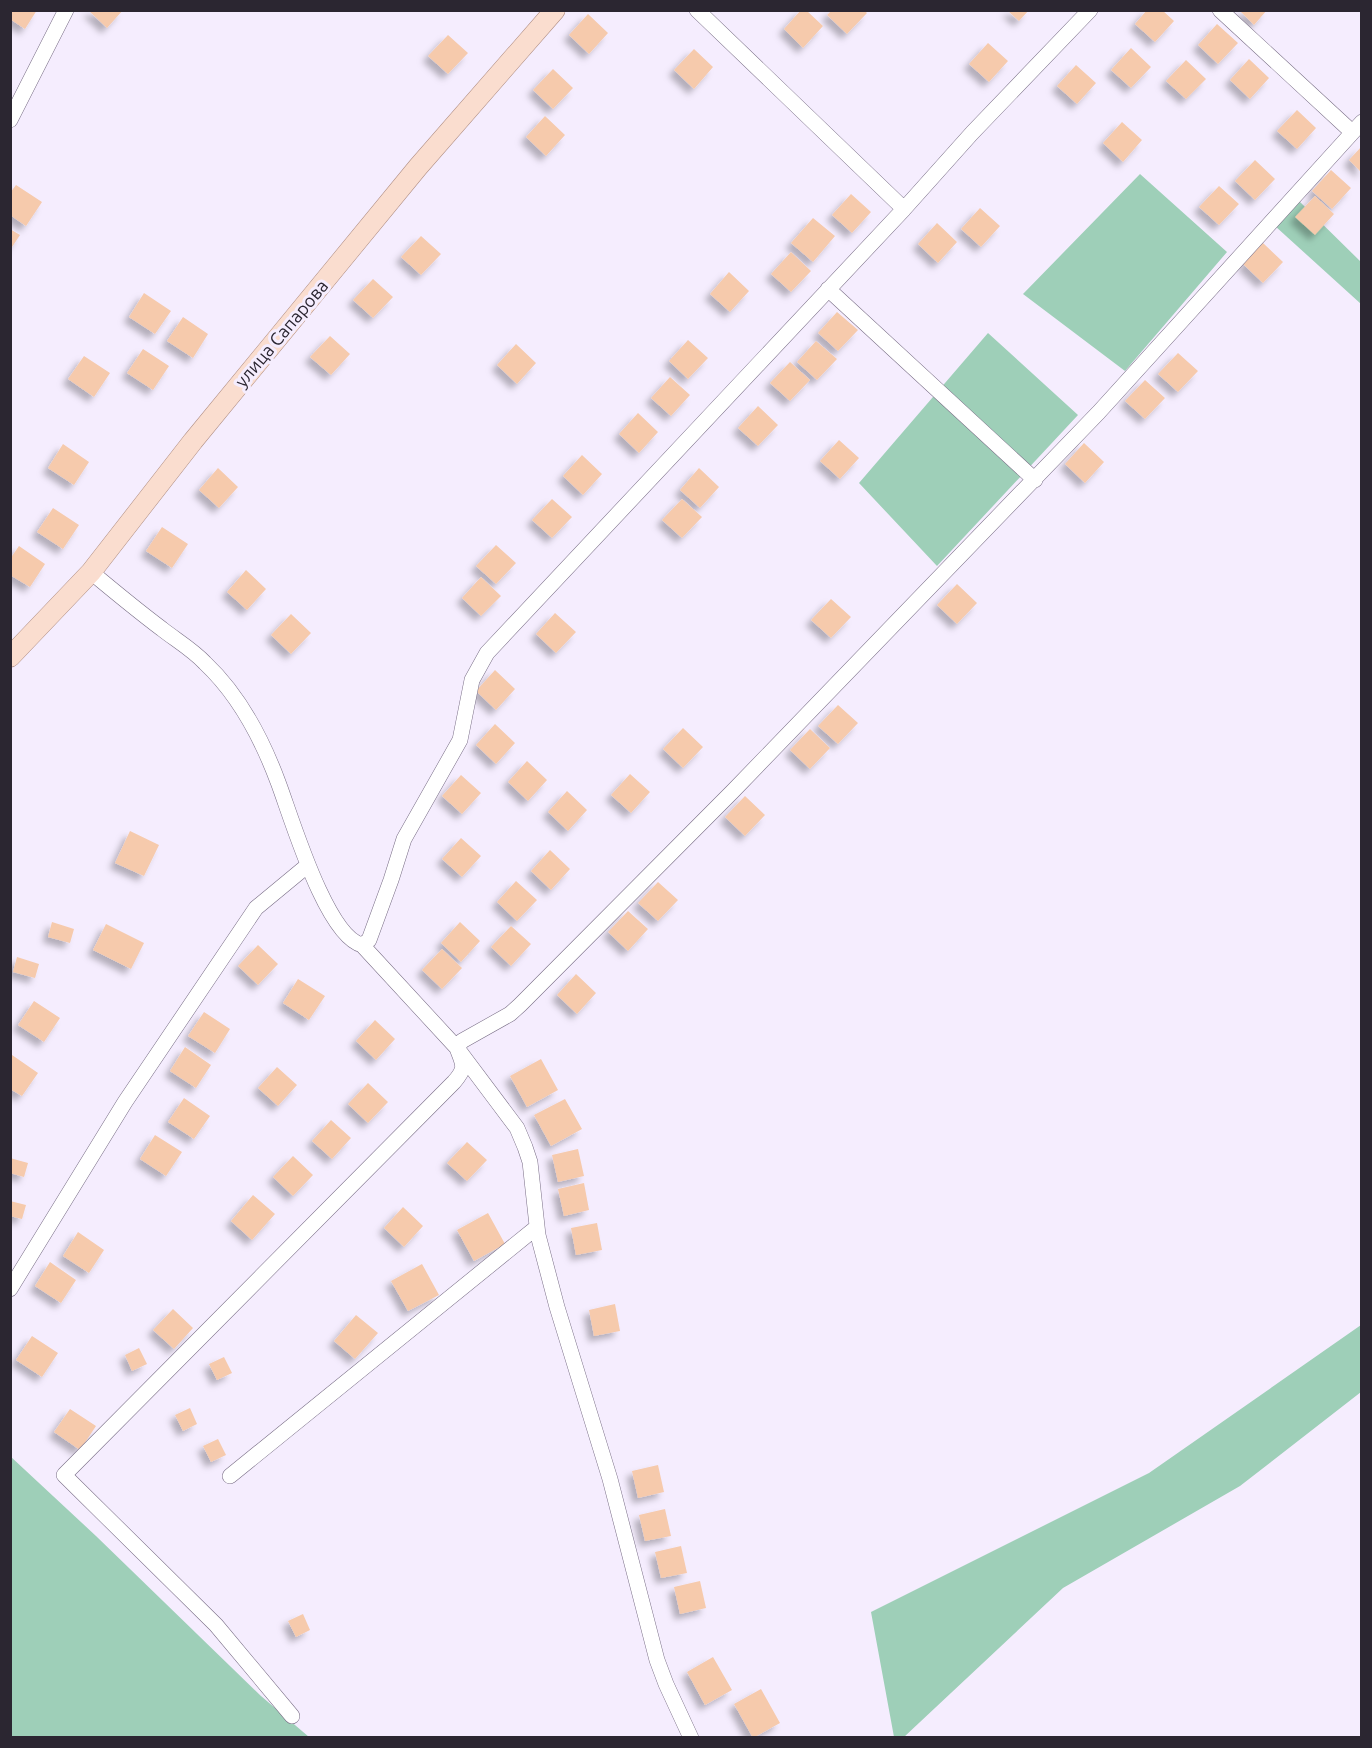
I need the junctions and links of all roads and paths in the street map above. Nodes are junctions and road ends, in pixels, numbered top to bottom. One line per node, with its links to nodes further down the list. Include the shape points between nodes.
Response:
1 (66, 10): 6 (street)
2 (555, 10): 11 (main road, улица Сапарова, via 403,185 193,441)
3 (697, 10): 8 (street)
4 (1090, 10): 8 (street)
5 (1220, 10): 7 (street)
6 (10, 120)
7 (1357, 127): 10 (street)
8 (904, 209): 9 (street)
9 (828, 289): 10 (street); 14 (street, via 487,653 472,680 460,740 404,838 369,940)
10 (1035, 480): 15 (street, via 520,1005)
11 (91, 573): 12 (main road, улица Сапарова); 13 (street, via 205,663 244,709 278,780)
12 (10, 657)
13 (308, 865): 14 (street, via 340,929); 17 (street, via 256,908 125,1102)
14 (362, 945): 15 (street)
15 (457, 1048): 16 (street, via 517,1128 530,1162); 19 (street, via 464,1067 454,1082 64,1476 216,1625)
16 (537, 1227): 18 (street); 20 (street, via 557,1307 610,1479 657,1660)
17 (10, 1289)
18 (230, 1476)
19 (292, 1716)
20 (691, 1737)

